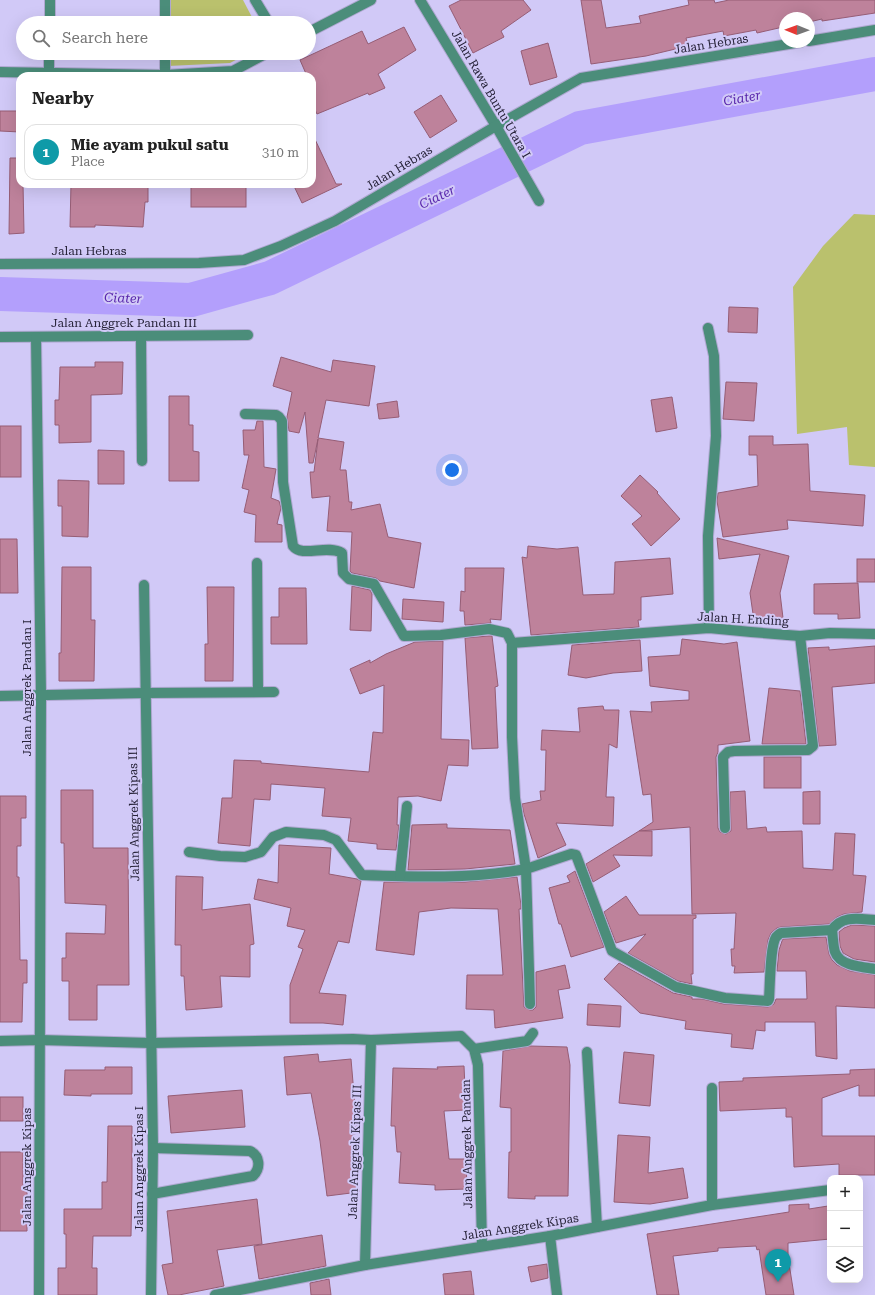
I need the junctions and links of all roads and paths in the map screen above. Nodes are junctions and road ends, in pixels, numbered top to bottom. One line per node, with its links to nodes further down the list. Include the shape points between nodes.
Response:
1 (50, 0): 6 (street)
2 (166, 0): 7 (street)
3 (255, 0): 8 (street)
4 (371, 0): 9 (street)
5 (424, 1): 21 (street, Jalan Rawa Buntu Utara I)
6 (50, 16)
7 (165, 16)
8 (265, 16)
9 (316, 28)
10 (875, 30): 11 (street)
11 (815, 40)
12 (779, 46): 21 (street, Jalan Hebras, via 581,78)
13 (49, 60): 18 (street)
14 (165, 60): 19 (street)
15 (254, 60): 20 (street, via 233,71)
16 (0, 72): 17 (street)
17 (16, 72)
18 (49, 72)
19 (165, 72)
20 (210, 72)
21 (496, 126): 22 (street, Jalan Rawa Buntu Utara I); 23 (street, Jalan Hebras, via 335,221 244,260 199,263)
22 (539, 201)
23 (0, 264)
24 (708, 328): 33 (street, via 714,356 716,436 708,536)
25 (248, 335): 27 (street, Jalan Anggrek Pandan III)
26 (36, 336): 27 (street, Jalan Anggrek Pandan III); 28 (street, Jalan Anggrek Pandan III); 40 (street, Jalan Anggrek Pandan I)
27 (141, 336): 30 (street)
28 (0, 337)
29 (245, 414): 36 (street, via 276,415 282,421 283,482 293,546 296,550 301,552 330,549 342,553 343,573 349,579 374,584 404,636 489,630 507,634)
30 (142, 461)
31 (257, 563): 37 (street)
32 (144, 585): 39 (street, Jalan Anggrek Kipas III)
33 (709, 628): 35 (street, Jalan H. Ending); 36 (street, Jalan H. Ending)
34 (875, 634): 35 (street, Jalan H. Ending, via 830,633)
35 (800, 636): 43 (street, via 813,746 808,750 734,750 723,756)
36 (512, 643): 45 (street, via 515,798)
37 (258, 691): 38 (street); 39 (street)
38 (274, 692)
39 (145, 693): 40 (street); 55 (street, Jalan Anggrek Kipas III)
40 (41, 695): 41 (street); 52 (street, Jalan Anggrek Pandan I)
41 (0, 696)
42 (407, 806): 46 (street)
43 (725, 828)
44 (189, 852): 46 (street, via 245,857 261,852 273,837 286,832 324,835 336,840 362,875)
45 (526, 869): 46 (street, via 503,874); 48 (street, via 571,854 576,855 612,951 676,987 725,998 768,1001 774,943 777,936 781,933); 50 (street)
46 (400, 876)
47 (875, 920): 48 (street, via 847,920 837,923)
48 (832, 930): 49 (street, via 835,953 841,961)
49 (875, 969)
50 (530, 1004)
51 (533, 1033): 56 (street, via 527,1041)
52 (40, 1040): 54 (street); 55 (street); 67 (street, Jalan Anggrek Kipas)
53 (371, 1040): 55 (street); 56 (street, via 461,1036); 66 (street, Jalan Anggrek Kipas III)
54 (0, 1041)
55 (151, 1043): 59 (street, Jalan Anggrek Kipas I)
56 (474, 1049): 65 (street, Jalan Anggrek Pandan, via 478,1065)
57 (587, 1052): 63 (street)
58 (712, 1088): 62 (street)
59 (153, 1148): 61 (street, Jalan Anggrek Kipas I); 61 (street, via 250,1151 257,1157 258,1170 253,1176)
60 (827, 1190): 62 (street, Jalan Anggrek Kipas)
61 (152, 1194): 68 (street, Jalan Anggrek Kipas I)
62 (712, 1205): 63 (street, Jalan Anggrek Kipas)
63 (597, 1227): 64 (street, Jalan Anggrek Kipas)
64 (550, 1236): 65 (street, Jalan Anggrek Kipas); 70 (street)
65 (482, 1246): 66 (street, Jalan Anggrek Kipas)
66 (365, 1265): 69 (street, Jalan Anggrek Kipas)
67 (39, 1295)
68 (151, 1295)
69 (216, 1295)
70 (557, 1295)

